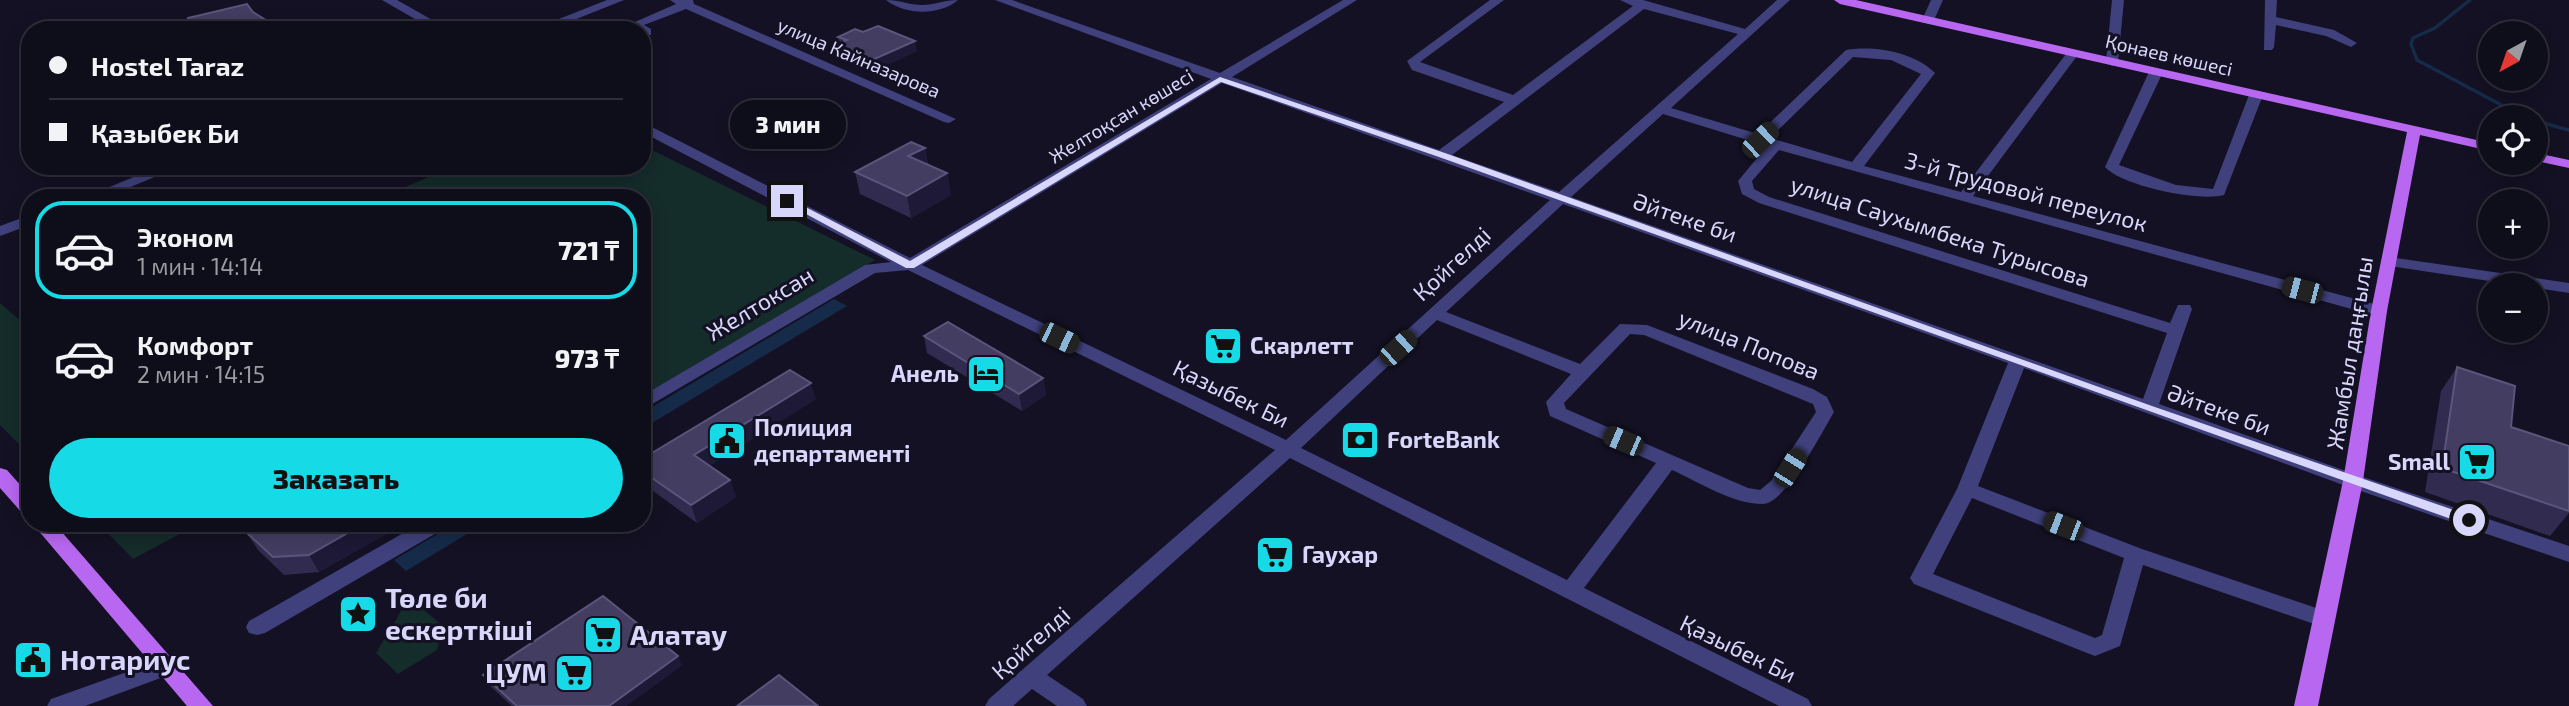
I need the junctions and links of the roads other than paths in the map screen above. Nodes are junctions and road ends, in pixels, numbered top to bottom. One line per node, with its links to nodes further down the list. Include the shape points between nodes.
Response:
1 (388, 0): 19 (street)
2 (618, 0): 20 (street)
3 (892, 0): 4 (street, via 918,10)
4 (952, 0)
5 (1001, 0): 28 (street, Әйтеке би)
6 (1323, 0): 15 (street)
7 (1497, 0): 30 (street, via 1413,61 1427,71)
8 (1626, 0): 16 (street)
9 (1783, 0): 22 (street, Қойгелді)
10 (1840, 0): 17 (main road, Қонаев көшесі)
11 (1937, 0): 17 (street)
12 (2118, 0): 26 (street)
13 (2272, 0): 18 (street)
14 (686, 1): 21 (street); 32 (street, улица Кайназарова)
15 (1346, 3): 28 (street, Желтоқсан көшесі)
16 (1643, 4): 22 (street); 30 (street)
17 (1928, 20): 25 (main road, Қонаев көшесі)
18 (2271, 20): 23 (street, via 2330,33); 24 (street)
19 (427, 21)
20 (561, 21)
21 (643, 21)
22 (1747, 33): 31 (street, Қойгелді)
23 (2351, 43)
24 (2268, 47)
25 (2073, 53): 26 (main road, Қонаев көшесі); 44 (street)
26 (2112, 62): 27 (main road, Қонаев көшесі)
27 (2156, 72): 29 (main road, Қонаев көшесі); 29 (street, via 2112,167 2197,194 2219,192)
28 (1220, 79): 37 (street, Әйтеке би); 48 (street, Желтоқсан көшесі)
29 (2256, 95): 33 (main road, Қонаев көшесі)
30 (1513, 100): 37 (street)
31 (1663, 110): 35 (street, 3-й Трудовой переулок); 43 (street, Қойгелді)
32 (950, 119)
33 (2414, 130): 36 (main road, Қонаев көшесі); 47 (main road, Жамбыл даңғылы)
34 (651, 131): 48 (street, Қазыбек Би)
35 (1768, 142): 40 (street, 3-й Трудовой переулок); 40 (street, via 1850,53 1868,52 1921,66 1928,72 1926,78); 53 (street, улица Саухымбека Турысова, via 1745,181 1747,191 1764,200)
36 (2478, 144)
37 (1442, 155): 43 (street, Әйтеке би)
38 (2548, 160): 39 (main road)
39 (2569, 164)
40 (1855, 168): 44 (street, 3-й Трудовой переулок)
41 (150, 175): 42 (street)
42 (114, 189)
43 (1560, 198): 52 (street, Қойгелді); 54 (street, Әйтеке би)
44 (1964, 198): 51 (street, 3-й Трудовой переулок)
45 (21, 223): 46 (street)
46 (0, 231)
47 (2389, 262): 49 (street); 51 (main road, Жамбыл даңғылы)
48 (910, 265): 56 (street, Желтоксан, via 871,268); 58 (street, Қазыбек Би)
49 (2569, 288)
50 (2185, 309): 53 (street)
51 (2379, 311): 61 (main road, Жамбыл даңғылы)
52 (1435, 313): 55 (street); 58 (street, Қойгелді)
53 (2177, 331): 57 (street)
54 (2018, 360): 57 (street, Әйтеке би); 62 (street)
55 (1583, 372): 59 (street, улица Попова, via 1555,402 1556,412); 59 (street, улица Попова, via 1626,328 1647,330 1807,393 1821,401 1825,412 1778,486 1764,497 1744,494)
56 (651, 399)
57 (2148, 409): 61 (street, Әйтеке би)
58 (1287, 449): 68 (street, Қазыбек Би); 72 (street, Қойгелді)
59 (1668, 461): 68 (street)
60 (0, 475): 63 (main road)
61 (2353, 481): 66 (street, Әйтеке би); 69 (main road, Жамбыл даңғылы)
62 (1967, 489): 67 (street); 67 (street, via 1922,578 2063,636 2095,647 2112,640)
63 (21, 499)
64 (50, 532): 71 (main road)
65 (422, 532): 70 (street)
66 (2568, 548)
67 (2135, 554): 69 (street)
68 (1569, 592): 77 (street, Қазыбек Би)
69 (2323, 619): 78 (main road, Жамбыл даңғылы)
70 (257, 627)
71 (166, 667): 73 (street); 74 (main road)
72 (1030, 676): 75 (street, Қойгелді); 76 (street)
73 (60, 706)
74 (201, 706)
75 (998, 706)
76 (1075, 706)
77 (1800, 706)
78 (2306, 706)

